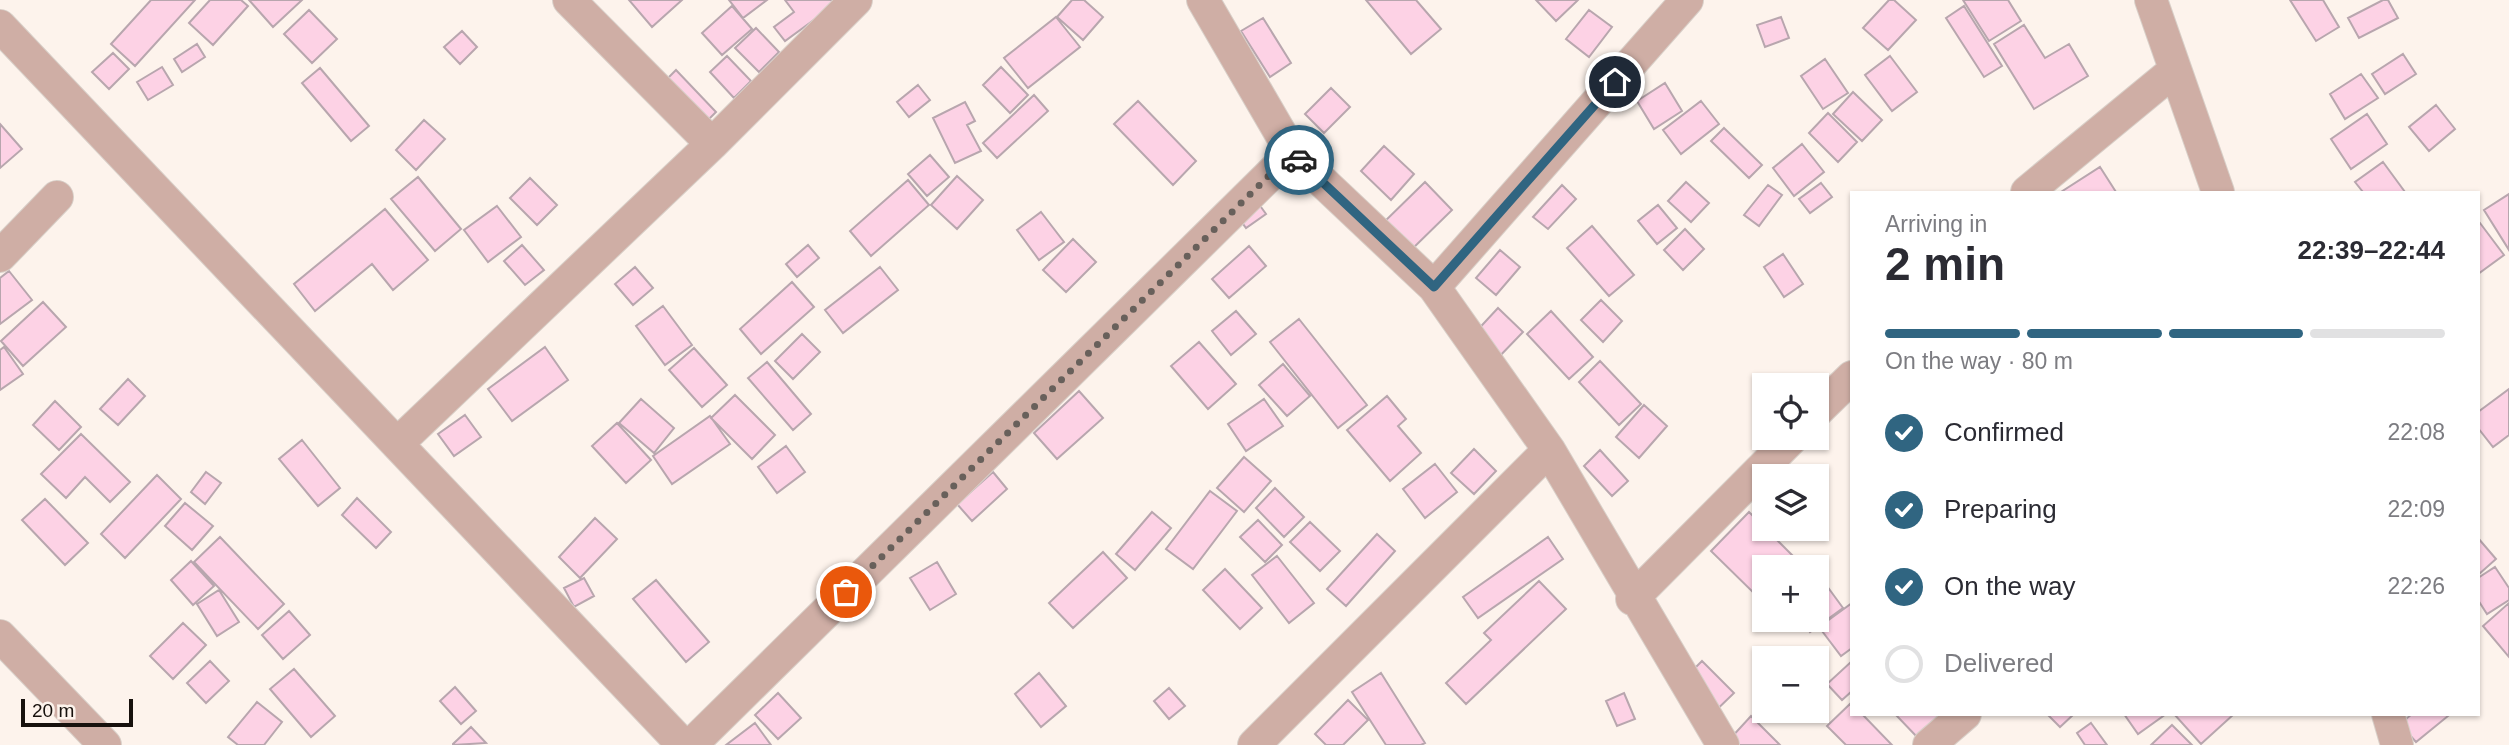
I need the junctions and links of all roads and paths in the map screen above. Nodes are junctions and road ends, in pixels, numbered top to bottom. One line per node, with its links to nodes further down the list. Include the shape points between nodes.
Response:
1 (569, 0): 8 (street)
2 (856, 0): 8 (street)
3 (1203, 0): 9 (street)
4 (1687, 0): 14 (street)
5 (2151, 0): 7 (street)
6 (0, 26): 17 (street)
7 (2175, 70): 10 (street); 11 (street)
8 (712, 144): 17 (street)
9 (1292, 153): 14 (street); 27 (street)
10 (2028, 191)
11 (2218, 191)
12 (57, 197): 13 (street)
13 (0, 256)
14 (1434, 287): 18 (street)
15 (1850, 379): 16 (street)
16 (1829, 399)
17 (397, 444): 26 (street)
18 (1549, 450): 20 (street); 24 (street)
19 (1780, 450): 20 (street)
20 (1634, 598): 28 (street)
21 (0, 636): 25 (street)
22 (1963, 716): 29 (street)
23 (2389, 716): 30 (street)
24 (1263, 741)
25 (105, 745)
26 (683, 745)
27 (691, 745)
28 (1723, 745)
29 (1929, 745)
30 (2397, 745)

